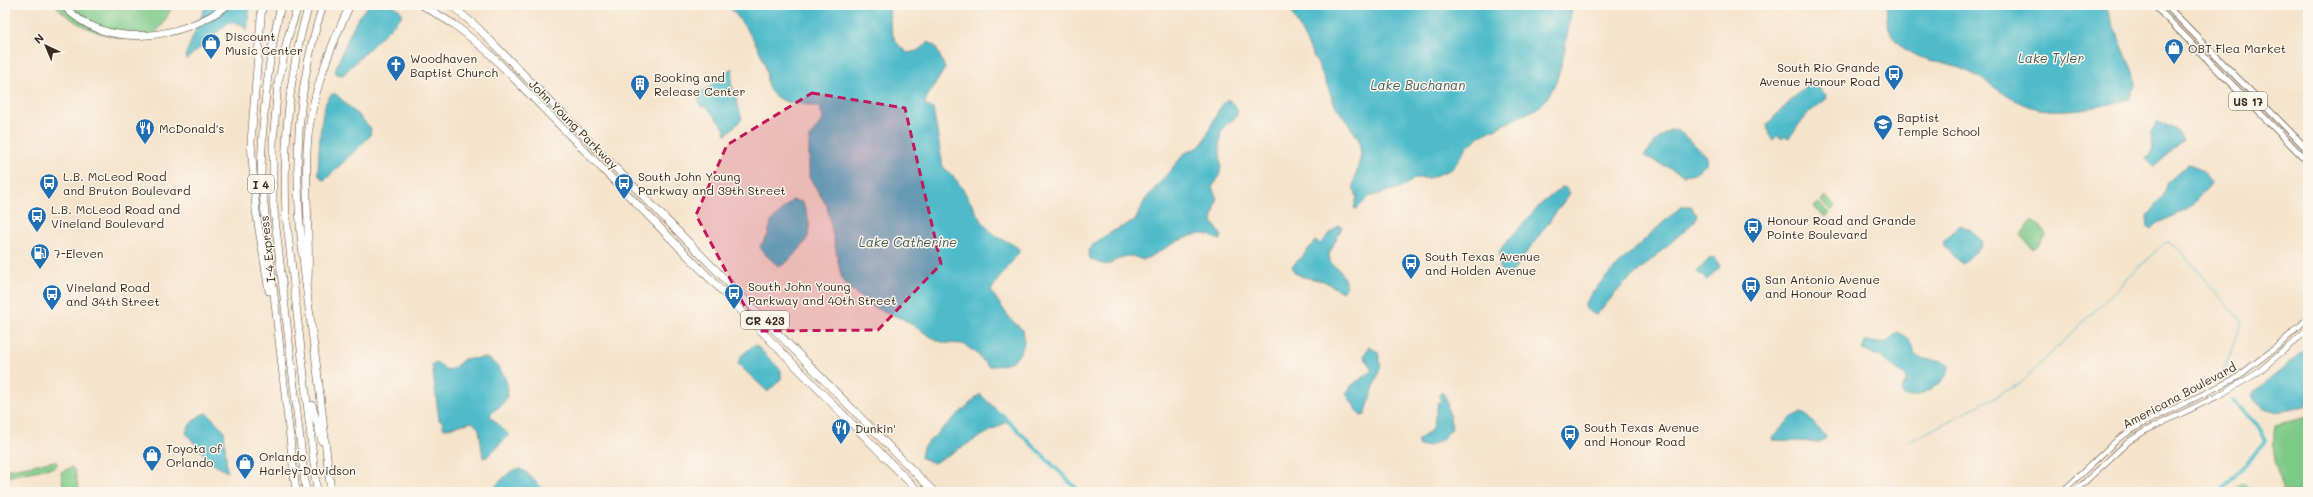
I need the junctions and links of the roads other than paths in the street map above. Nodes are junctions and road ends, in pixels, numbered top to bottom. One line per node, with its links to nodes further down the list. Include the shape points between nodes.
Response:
1 (63, 5): 2 (highway, via 92,26 114,32 143,35 187,28 208,19)
2 (228, 5)
3 (262, 5): 26 (highway, via 252,117 253,173 263,262)
4 (283, 5): 26 (highway, I 4, via 277,20 263,108 261,178)
5 (298, 5): 32 (highway, I-4 Express, via 278,83 273,143 273,201)
6 (309, 5): 27 (highway, I-4 Express, via 292,72 284,163 286,215)
7 (323, 5): 23 (highway, via 305,76 296,166 299,235)
8 (422, 5): 15 (highway, John Young Parkway / CR 423, via 468,35)
9 (451, 5): 16 (highway, John Young Parkway / CR 423, via 478,28)
10 (2154, 5): 13 (main road, US 17)
11 (2166, 5): 14 (main road, US 17)
12 (350, 6): 23 (highway, via 326,60 310,124 307,150)
13 (2188, 39): 14 (main road, via 2199,45); 17 (main road, US 17)
14 (2204, 44): 18 (main road, US 17)
15 (521, 87): 16 (highway); 21 (highway, John Young Parkway / CR 423)
16 (541, 93): 22 (highway, John Young Parkway / CR 423)
17 (2247, 100): 18 (main road, via 2256,100); 20 (main road, US 17)
18 (2264, 105): 19 (main road, US 17)
19 (2308, 150)
20 (2308, 162)
21 (608, 175): 22 (highway); 28 (highway, John Young Parkway / CR 423)
22 (634, 187): 29 (highway, John Young Parkway / CR 423)
23 (307, 299): 30 (highway)
24 (2308, 318): 37 (main road, Americana Boulevard, via 2279,345 2236,378 2142,424 2118,439)
25 (2308, 330): 38 (main road, Americana Boulevard, via 2250,378 2128,442)
26 (282, 364): 31 (highway, I 4)
27 (303, 365): 30 (highway, via 308,379 313,414); 33 (highway, I-4 Express)
28 (868, 440): 29 (highway, via 878,442); 35 (highway, John Young Parkway / CR 423)
29 (895, 452): 36 (highway, John Young Parkway / CR 423)
30 (327, 457): 34 (highway)
31 (296, 492)
32 (306, 492)
33 (317, 492)
34 (331, 492)
35 (919, 492)
36 (934, 492)
37 (2062, 492)
38 (2074, 492)

